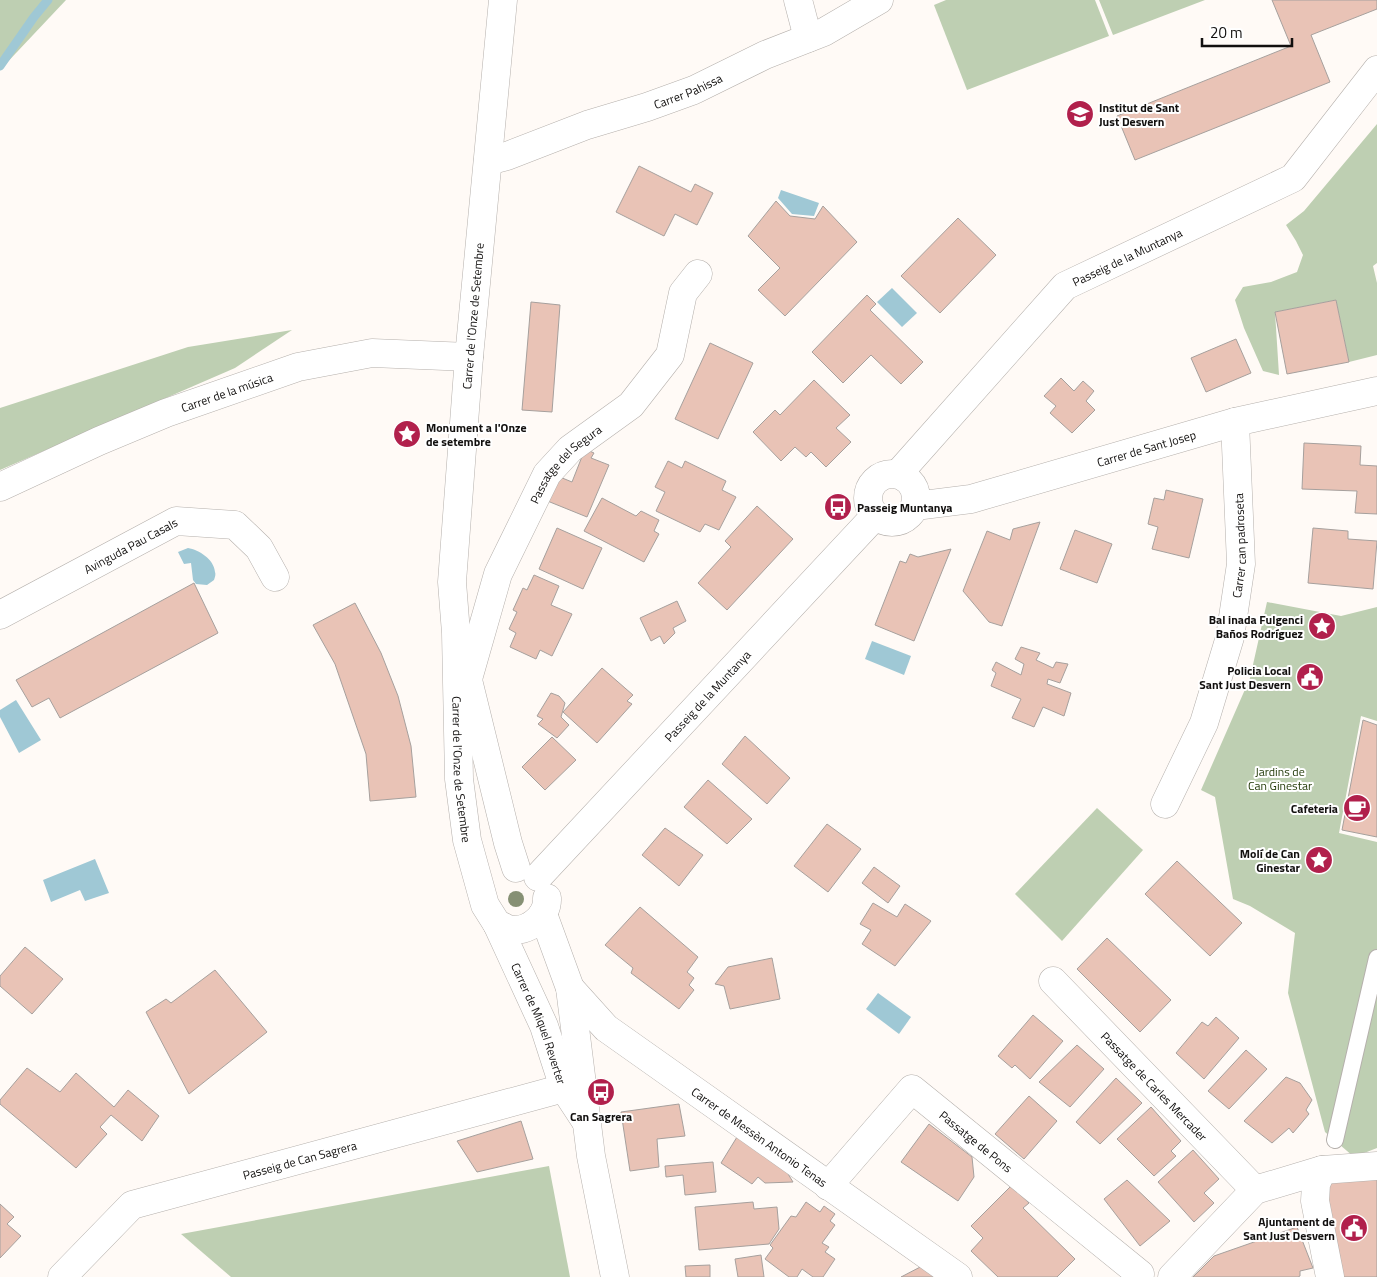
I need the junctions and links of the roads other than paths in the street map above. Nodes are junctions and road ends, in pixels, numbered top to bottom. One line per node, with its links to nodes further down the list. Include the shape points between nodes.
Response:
1 (503, 0): 6 (street, Carrer de l'Onze de Setembre)
2 (798, 0): 4 (street)
3 (879, 0): 4 (street, Carrer Pahissa)
4 (808, 38): 6 (street, Carrer Pahissa, via 694,90)
5 (1377, 70): 11 (street, Passeig de la Muntanya, via 1293,178 1065,286)
6 (488, 161): 8 (street, Carrer de l'Onze de Setembre)
7 (698, 274): 18 (street, Passatge del Segura, via 683,293 670,355 631,405 570,449 547,474 498,574)
8 (469, 357): 12 (street, Carrer de la música, via 372,353 298,367 166,412); 17 (street, Carrer de l'Onze de Setembre, via 452,582)
9 (1377, 390): 10 (street, Carrer de Sant Josep)
10 (1235, 422): 13 (street, Carrer de Sant Josep, via 971,499); 19 (street, Carrer can padroseta, via 1241,564 1230,637 1204,723)
11 (898, 474): 13 (street, via 913,487); 14 (street, via 886,474 874,481 868,492 868,505)
12 (0, 487)
13 (914, 506): 14 (street, via 904,519 889,522)
14 (875, 516): 20 (street, Passeig de la Muntanya)
15 (275, 577): 16 (street, Avinguda Pau Casals, via 259,548 235,525 176,521)
16 (0, 615)
17 (456, 633): 18 (street, Carrer de l'Onze de Setembre); 21 (street, Carrer de l'Onze de Setembre, via 459,779 467,840)
18 (468, 679): 20 (street, Carrer de l'Onze de Setembre, via 508,843)
19 (1165, 804)
20 (527, 872): 21 (street, via 499,873 487,887); 22 (street, via 545,888 547,901)
21 (491, 914): 22 (street, via 509,929 522,929 534,924); 26 (street, Carrer de Miquel Reverter, via 544,1026)
22 (543, 914): 25 (street, Carrer de Miquel Reverter)
23 (1377, 958): 28 (lane)
24 (1053, 982): 32 (street, Passatge de Carles Mercader)
25 (570, 988): 27 (street, Carrer de Miquel Reverter); 31 (street, Carrer de Messèn Antonio Tenas, via 606,1028)
26 (564, 1088): 27 (street, Carrer de Miquel Reverter); 34 (street, Passeig de Can Sagrera, via 132,1205)
27 (586, 1120): 35 (street, Carrer de Miquel Reverter)
28 (1335, 1140)
29 (1377, 1166): 30 (street)
30 (1322, 1170): 32 (street); 38 (street, via 1316,1184 1315,1201)
31 (828, 1186): 33 (street, Passatge de Pons, via 912,1089); 36 (street, Carrer de Messèn Antonio Tenas)
32 (1255, 1190): 37 (street)
33 (1140, 1274)
34 (62, 1277)
35 (614, 1277)
36 (958, 1277)
37 (1172, 1277)
38 (1330, 1277)

